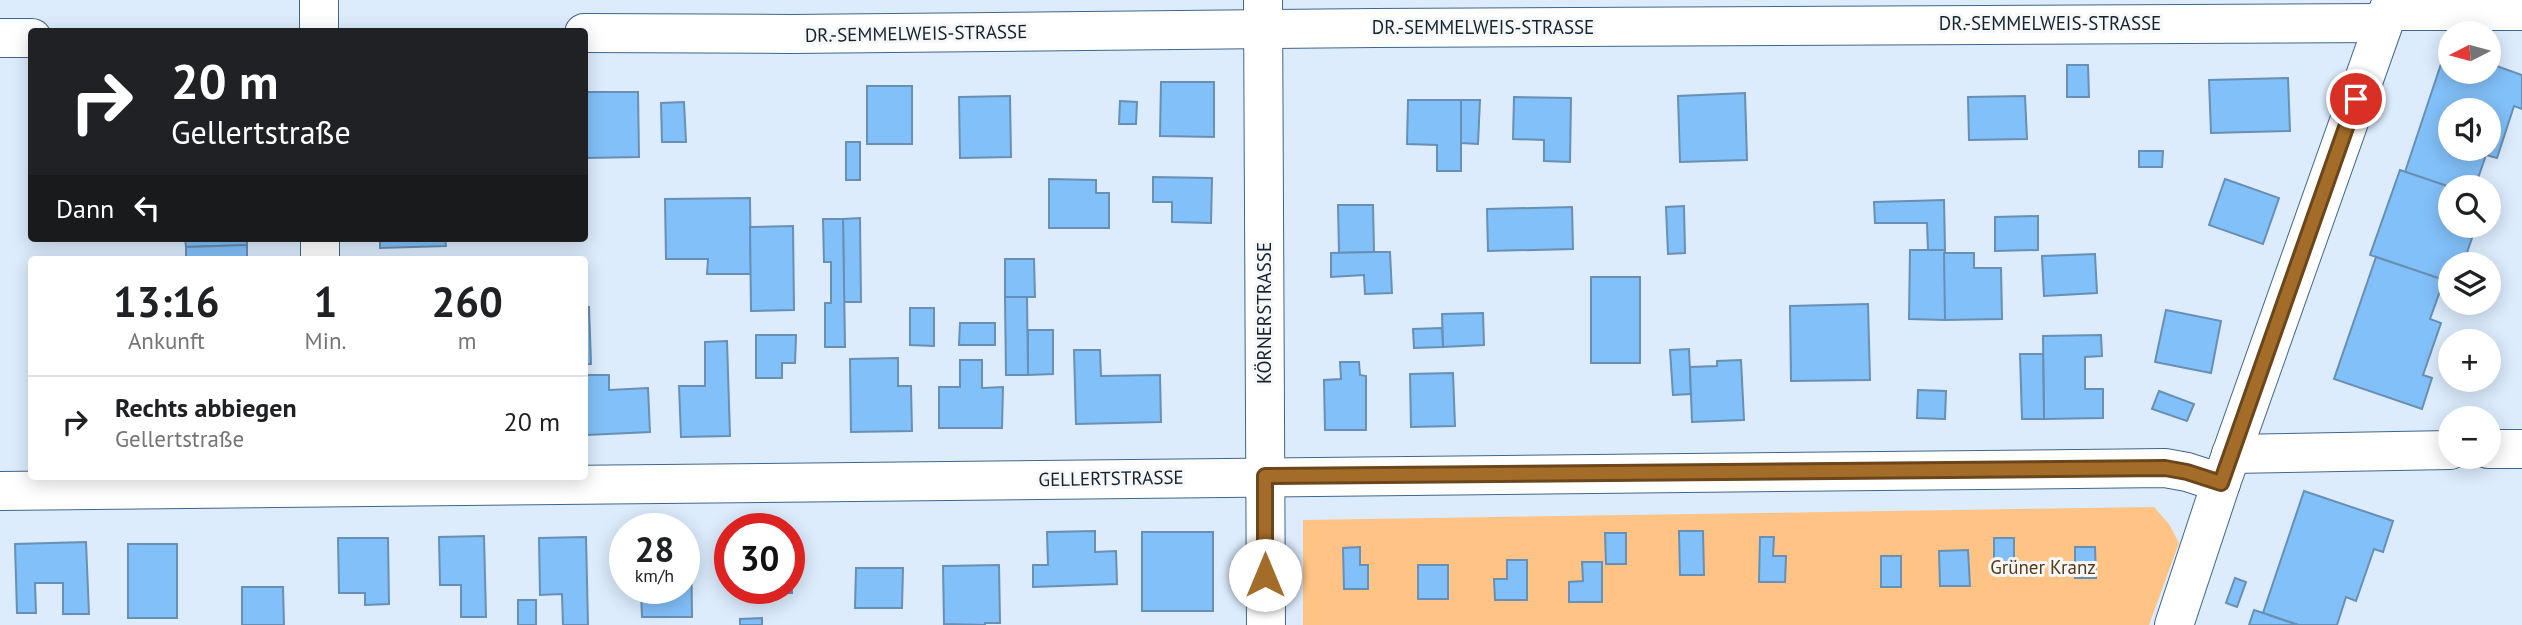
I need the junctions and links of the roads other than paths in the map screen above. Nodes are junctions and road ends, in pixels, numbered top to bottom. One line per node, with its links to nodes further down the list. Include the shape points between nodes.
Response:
1 (319, 0): 5 (street)
2 (2387, 11): 3 (street, DR.-SEMMELWEIS-STRASSE); 4 (street, DR.-SEMMELWEIS-STRASSE); 12 (street)
3 (2522, 11)
4 (1263, 14): 6 (street, DR.-SEMMELWEIS-STRASSE, via 790,34); 13 (street, KÖRNERSTRASSE)
5 (319, 28)
6 (588, 33)
7 (0, 38): 8 (street)
8 (28, 38)
9 (2501, 449): 10 (street)
10 (2522, 449)
11 (2438, 451): 12 (street, GELLERTSTRASSE)
12 (2226, 469): 13 (street, GELLERTSTRASSE); 17 (street)
13 (1265, 476): 14 (street, GELLERTSTRASSE); 16 (street, KÖRNERSTRASSE)
14 (320, 482): 15 (street, GELLERTSTRASSE)
15 (0, 491)
16 (1266, 625)
17 (2174, 625)

